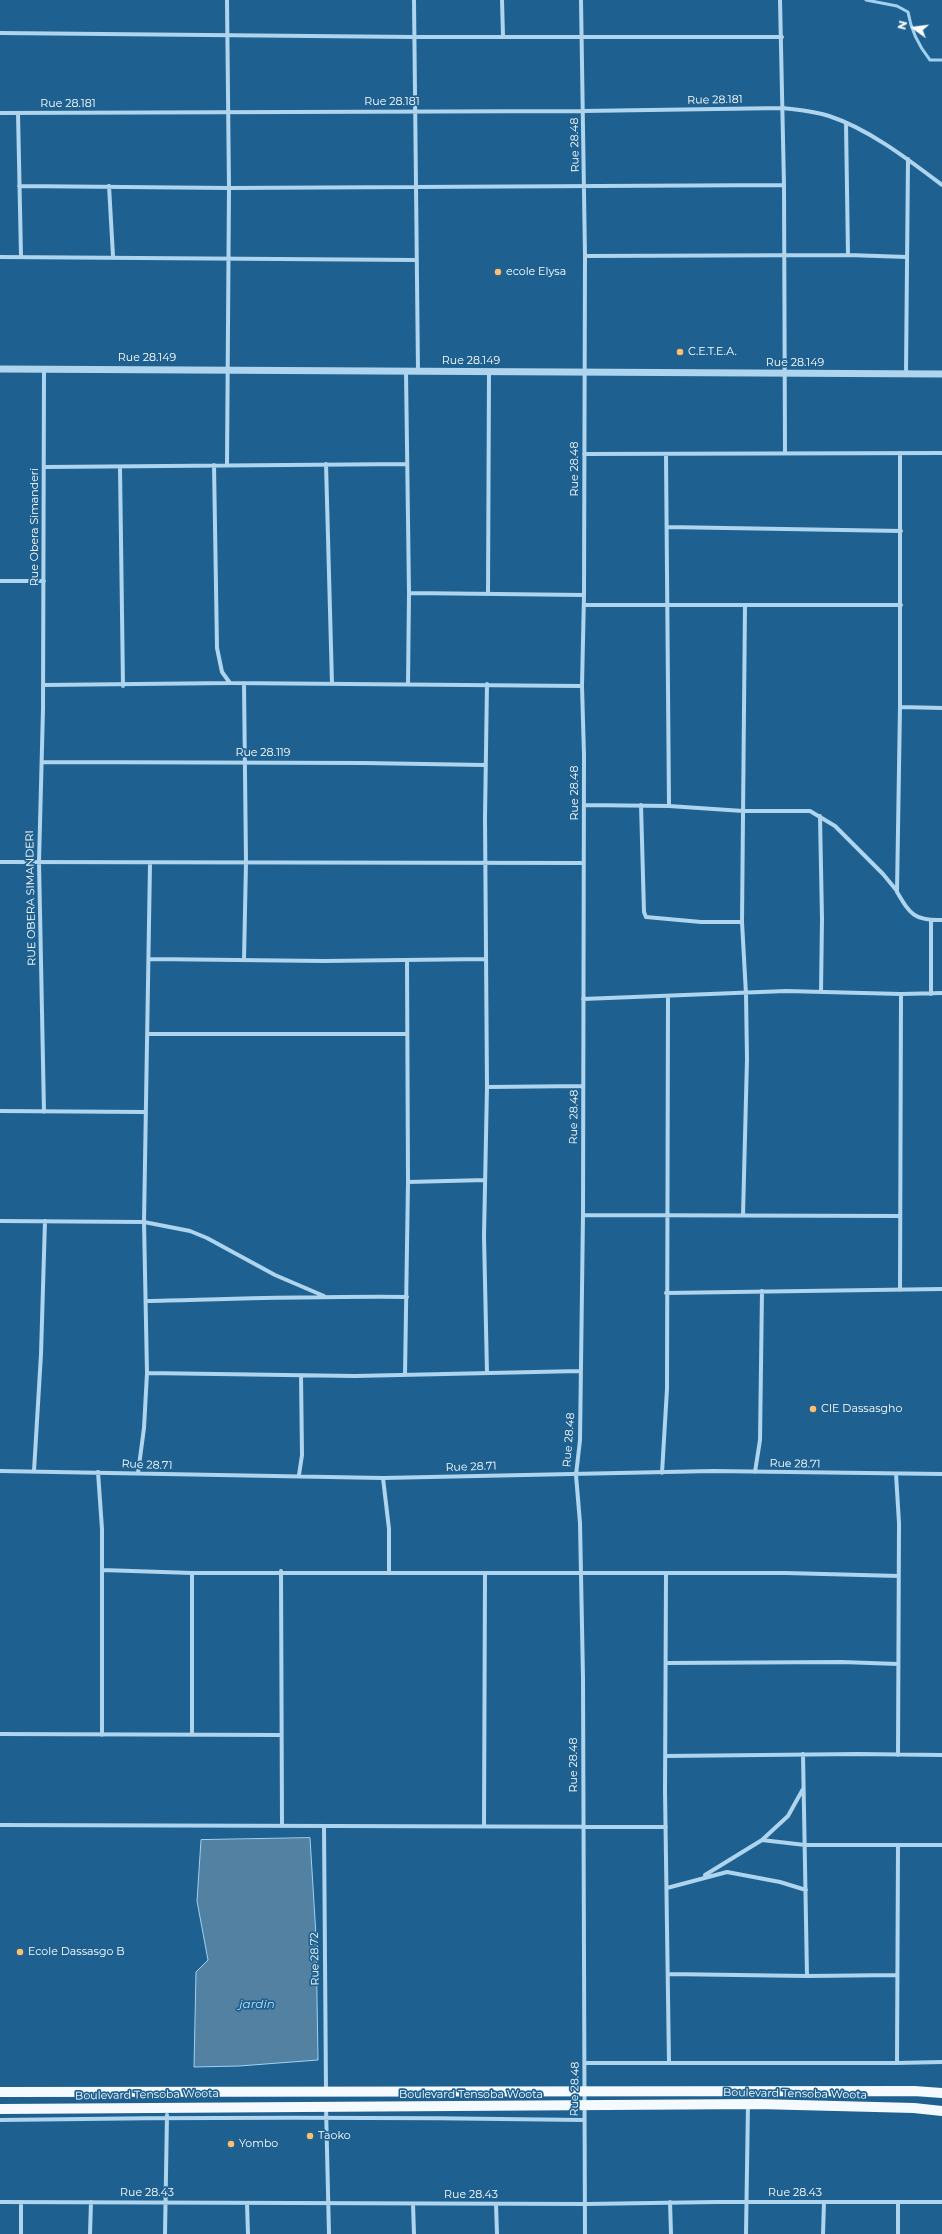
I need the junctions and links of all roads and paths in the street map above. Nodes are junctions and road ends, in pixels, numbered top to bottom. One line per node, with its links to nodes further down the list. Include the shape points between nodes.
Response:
1 (227, 0): 7 (street)
2 (414, 0): 9 (street)
3 (502, 0): 8 (street)
4 (581, 0): 10 (street, Rue 28.48)
5 (780, 0): 11 (street)
6 (0, 33): 7 (street)
7 (227, 35): 9 (street); 15 (street)
8 (503, 36): 9 (street); 10 (street)
9 (413, 37): 13 (street)
10 (581, 37): 11 (street); 14 (street, Rue 28.48)
11 (782, 37): 12 (street)
12 (783, 108): 14 (street, Rue 28.181); 18 (street, Rue 28.181, via 815,112); 20 (street)
13 (414, 110): 14 (street, Rue 28.181); 15 (street, Rue 28.181); 24 (street)
14 (583, 111): 25 (street, Rue 28.48)
15 (229, 112): 17 (street, Rue 28.181); 26 (street)
16 (0, 113): 17 (street, Rue 28.181)
17 (18, 113): 22 (street)
18 (846, 123): 19 (street, Rue 28.181); 27 (street)
19 (908, 159): 21 (street, Rue 28.181); 33 (street)
20 (784, 185): 25 (street); 31 (street)
21 (942, 185)
22 (19, 186): 23 (street); 28 (street)
23 (109, 186): 26 (street); 29 (street)
24 (416, 186): 25 (street); 26 (street); 35 (street)
25 (584, 186): 30 (street, Rue 28.48)
26 (229, 188): 34 (street)
27 (848, 255): 31 (street); 33 (street)
28 (21, 256): 29 (street); 32 (street)
29 (113, 256): 34 (street)
30 (584, 256): 31 (street); 42 (street, Rue 28.48)
31 (784, 256): 44 (street)
32 (0, 257)
33 (907, 258): 43 (street)
34 (227, 259): 35 (street); 38 (street)
35 (416, 260): 40 (street)
36 (0, 369): 37 (street, Rue 28.149)
37 (44, 369): 38 (street, Rue 28.149); 55 (street, Rue Obera Simanderi)
38 (226, 370): 39 (street, Rue 28.149); 54 (street)
39 (406, 372): 40 (street, Rue 28.149); 52 (street)
40 (418, 372): 41 (street, Rue 28.149)
41 (490, 372): 42 (street, Rue 28.149); 62 (street)
42 (584, 373): 44 (street, Rue 28.149); 49 (street, Rue 28.48)
43 (906, 373): 44 (street, Rue 28.149); 45 (street, Rue 28.149)
44 (785, 374): 46 (street)
45 (942, 374)
46 (785, 452): 47 (street); 50 (street)
47 (900, 453): 48 (street); 58 (street)
48 (942, 453)
49 (584, 454): 50 (street); 63 (street, Rue 28.48)
50 (666, 455): 57 (street)
51 (326, 464): 52 (street); 54 (street); 70 (street)
52 (407, 464): 61 (street)
53 (214, 465): 54 (street); 56 (street); 68 (street, via 217,648 222,672)
54 (226, 466)
55 (45, 467): 56 (street); 60 (street, Rue Obera Simanderi)
56 (120, 468): 74 (street)
57 (667, 527): 58 (street); 65 (street)
58 (901, 531): 67 (street)
59 (0, 581): 60 (street)
60 (44, 581): 73 (street, Rue Obera Simanderi)
61 (409, 593): 62 (street); 71 (street)
62 (488, 594): 63 (street)
63 (584, 595): 64 (street, Rue 28.48)
64 (584, 605): 65 (street); 75 (street, Rue 28.48)
65 (666, 605): 66 (street); 83 (street)
66 (745, 605): 67 (street); 84 (street)
67 (901, 605): 76 (street)
68 (230, 683): 69 (street); 74 (street)
69 (244, 683): 70 (street); 79 (street)
70 (332, 684): 71 (street)
71 (408, 684): 72 (street)
72 (487, 684): 75 (street); 80 (street)
73 (43, 685): 74 (street); 78 (street, RUE OBERA SIMANDERI)
74 (123, 686)
75 (582, 686): 81 (street, Rue 28.48)
76 (900, 707): 77 (street); 92 (street)
77 (942, 708)
78 (42, 762): 79 (street, Rue 28.119); 87 (street, RUE OBERA SIMANDERI)
79 (245, 762): 80 (street, Rue 28.119); 88 (street)
80 (485, 765): 89 (street)
81 (584, 805): 82 (street); 90 (street, Rue 28.48)
82 (642, 805): 83 (street); 95 (street, via 646,917 701,922)
83 (669, 806): 84 (street)
84 (743, 811): 85 (street, via 804,811); 95 (street)
85 (820, 816): 92 (street, via 835,826 860,850); 100 (street)
86 (0, 862): 87 (street)
87 (39, 862): 91 (street); 112 (street, RUE OBERA SIMANDERI)
88 (246, 862): 89 (street); 91 (street); 98 (street)
89 (486, 863): 90 (street); 97 (street)
90 (583, 863): 106 (street, Rue 28.48)
91 (150, 864): 96 (street)
92 (897, 892): 93 (street, via 913,915 919,919)
93 (931, 920): 94 (street); 104 (street)
94 (942, 920)
95 (742, 922): 102 (street)
96 (150, 959): 98 (street); 107 (street)
97 (485, 959): 99 (street); 110 (street)
98 (244, 960): 99 (street)
99 (407, 960): 108 (street)
100 (821, 991): 102 (street); 103 (street)
101 (942, 993): 104 (street)
102 (746, 994): 105 (street); 118 (street)
103 (900, 994): 104 (street); 119 (street)
104 (931, 994)
105 (668, 996): 106 (street); 116 (street)
106 (583, 999): 109 (street, Rue 28.48)
107 (147, 1034): 108 (street); 113 (street)
108 (407, 1034): 115 (street)
109 (584, 1086): 110 (street); 117 (street, Rue 28.48)
110 (487, 1087): 114 (street)
111 (0, 1111): 112 (street)
112 (44, 1112): 113 (street)
113 (145, 1112): 122 (street)
114 (485, 1180): 115 (street); 132 (street)
115 (408, 1182): 128 (street)
116 (666, 1214): 117 (street); 118 (street); 126 (street)
117 (583, 1215): 130 (street, Rue 28.48)
118 (743, 1215): 119 (street)
119 (899, 1216): 124 (street)
120 (0, 1221): 121 (street)
121 (45, 1221): 122 (street); 136 (street, via 42,1354)
122 (144, 1222): 127 (street, via 190,1231 275,1275); 129 (street)
123 (942, 1289): 124 (street)
124 (900, 1290): 125 (street)
125 (762, 1291): 126 (street); 138 (street, via 760,1440)
126 (666, 1293): 140 (street, via 667,1389)
127 (324, 1296): 128 (street); 129 (street, via 289,1299)
128 (407, 1297): 134 (street)
129 (146, 1301): 131 (street)
130 (580, 1372): 132 (street); 144 (street, Rue 28.48, via 580,1440)
131 (147, 1373): 133 (street); 139 (street)
132 (487, 1373): 134 (street)
133 (301, 1375): 134 (street); 143 (street, via 302,1455)
134 (405, 1376)
135 (0, 1471): 136 (street, Rue 28.71)
136 (34, 1471): 137 (street, Rue 28.71)
137 (98, 1472): 139 (street, Rue 28.71); 146 (street)
138 (755, 1472): 140 (street, Rue 28.71); 141 (street, Rue 28.71)
139 (138, 1473): 143 (street, Rue 28.71)
140 (662, 1473): 144 (street, Rue 28.71)
141 (896, 1474): 142 (street, Rue 28.71); 153 (street)
142 (942, 1474)
143 (299, 1475): 145 (street, Rue 28.71)
144 (576, 1475): 145 (street, Rue 28.71); 150 (street, Rue 28.48)
145 (383, 1478): 148 (street, via 389,1528)
146 (102, 1570): 151 (street); 157 (street)
147 (280, 1572): 148 (street); 151 (street); 159 (street)
148 (389, 1572): 149 (street)
149 (485, 1572): 150 (street); 168 (street)
150 (580, 1572): 152 (street); 169 (street, Rue 28.48)
151 (192, 1573): 158 (street)
152 (666, 1574): 153 (street, via 786,1573); 154 (street)
153 (899, 1576): 155 (street)
154 (667, 1663): 155 (street); 163 (street)
155 (898, 1664): 161 (street)
156 (0, 1734): 157 (street)
157 (102, 1735): 158 (street)
158 (192, 1735): 159 (street)
159 (281, 1735): 166 (street)
160 (803, 1754): 161 (street); 163 (street); 164 (street)
161 (898, 1755): 162 (street)
162 (942, 1755)
163 (666, 1756): 170 (street)
164 (804, 1788): 171 (street, via 788,1816); 172 (street)
165 (0, 1824): 166 (street)
166 (282, 1825): 167 (street)
167 (324, 1826): 168 (street); 187 (street, Rue 28.72)
168 (484, 1826): 169 (street)
169 (583, 1827): 170 (street); 181 (street, Rue 28.48)
170 (666, 1827): 176 (street)
171 (762, 1840): 172 (street); 175 (street)
172 (805, 1845): 174 (street); 177 (street)
173 (942, 1845): 174 (street)
174 (898, 1846): 179 (street)
175 (701, 1878): 176 (street); 177 (street, via 727,1872 780,1882)
176 (667, 1888): 178 (street)
177 (806, 1890): 180 (street)
178 (668, 1974): 180 (street); 182 (street)
179 (897, 1975): 180 (street); 184 (street)
180 (807, 1976)
181 (585, 2062): 182 (street); 186 (street, Rue 28.48)
182 (669, 2062): 184 (street)
183 (942, 2062): 184 (street)
184 (897, 2063)
185 (1, 2092): 187 (main road, Boulevard Tensoba Woota)
186 (584, 2092): 187 (main road, Boulevard Tensoba Woota); 188 (main road, Boulevard Tensoba Woota); 190 (street, Rue 28.48)
187 (326, 2093)
188 (942, 2093)
189 (748, 2104): 190 (main road, Boulevard Tensoba Woota); 192 (main road, Boulevard Tensoba Woota, via 832,2105); 202 (street)
190 (584, 2106): 194 (main road, Boulevard Tensoba Woota); 196 (street, Rue 28.48)
191 (1, 2109): 193 (main road, Boulevard Tensoba Woota)
192 (942, 2111)
193 (167, 2112): 194 (main road, Boulevard Tensoba Woota); 195 (street); 200 (street)
194 (326, 2112): 196 (street); 207 (street)
195 (0, 2120)
196 (584, 2120): 210 (street, Rue 28.48)
197 (0, 2202): 198 (street, Rue 28.43)
198 (21, 2202): 199 (street, Rue 28.43); 211 (street)
199 (91, 2202): 200 (street, Rue 28.43); 212 (street)
200 (165, 2202): 205 (street, Rue 28.43); 213 (street)
201 (670, 2202): 202 (street, Rue 28.43); 210 (street, Rue 28.43); 219 (street)
202 (747, 2202): 203 (street, Rue 28.43); 220 (street)
203 (824, 2202): 206 (street, Rue 28.43); 221 (street)
204 (942, 2202): 206 (street, Rue 28.43)
205 (247, 2203): 207 (street, Rue 28.43); 214 (street)
206 (898, 2203): 222 (street)
207 (329, 2204): 208 (street, Rue 28.43); 215 (street)
208 (413, 2204): 209 (street, Rue 28.43); 216 (street)
209 (496, 2204): 210 (street, Rue 28.43); 217 (street)
210 (586, 2204): 218 (street, Rue 28.48)
211 (21, 2234)
212 (90, 2234)
213 (165, 2234)
214 (248, 2234)
215 (329, 2234)
216 (414, 2234)
217 (497, 2234)
218 (585, 2234)
219 (671, 2234)
220 (746, 2234)
221 (823, 2234)
222 (898, 2234)

